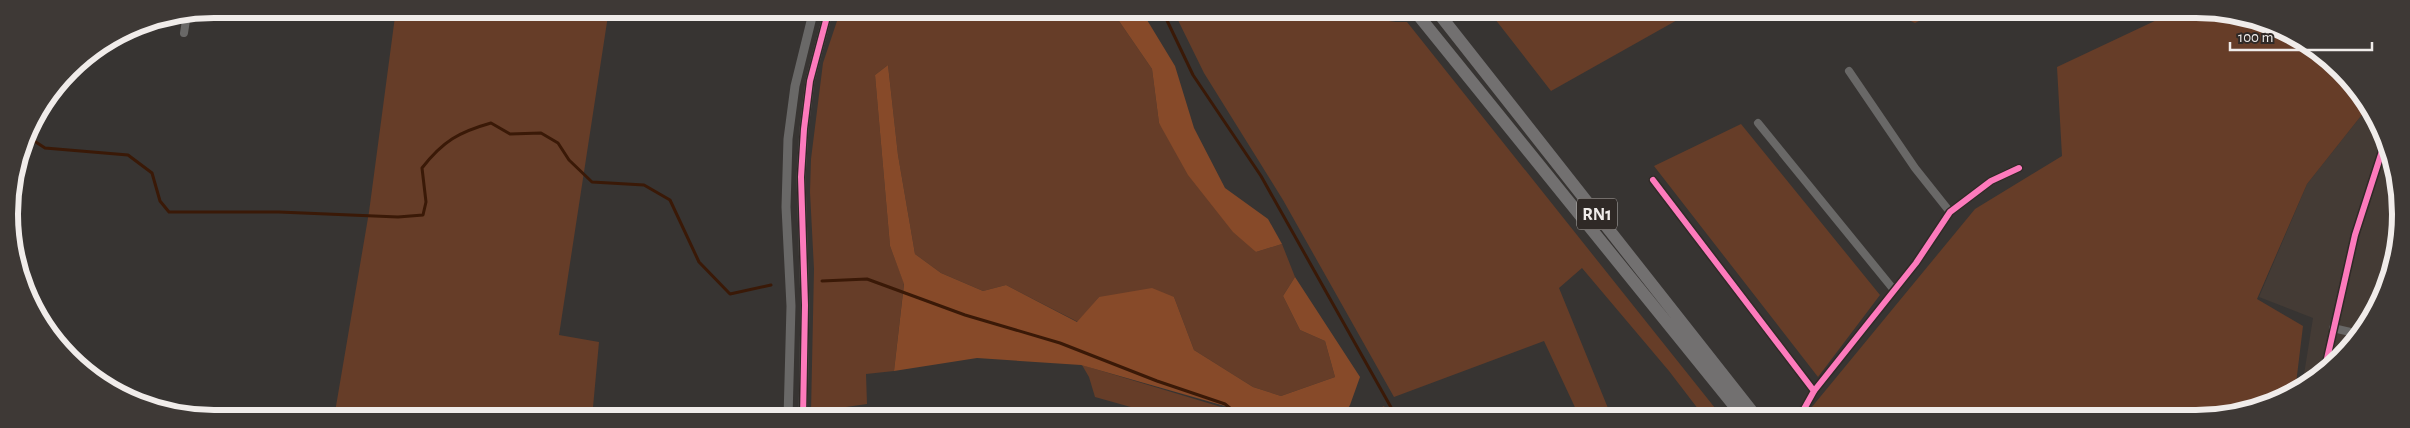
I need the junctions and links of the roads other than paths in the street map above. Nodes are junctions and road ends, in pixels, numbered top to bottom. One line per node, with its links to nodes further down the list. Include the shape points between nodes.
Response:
1 (812, 18): 18 (street, via 798,69 788,139 786,207 791,306)
2 (826, 18): 19 (street, via 815,57 804,129 801,177)
3 (1420, 18): 20 (highway, RN1)
4 (1445, 18): 21 (highway, RN1)
5 (186, 19): 6 (street)
6 (184, 33)
7 (1849, 71): 12 (street, via 1915,168)
8 (1758, 123): 13 (street)
9 (2382, 151): 14 (street, via 2355,235)
10 (2019, 168): 12 (street, via 1991,181)
11 (1653, 180): 17 (street)
12 (1950, 212): 13 (street)
13 (1894, 290): 17 (street)
14 (2332, 328): 15 (street); 16 (street)
15 (2353, 333)
16 (2326, 362)
17 (1814, 391): 22 (street)
18 (788, 410)
19 (804, 410)
20 (1738, 410)
21 (1752, 410)
22 (1803, 410)

